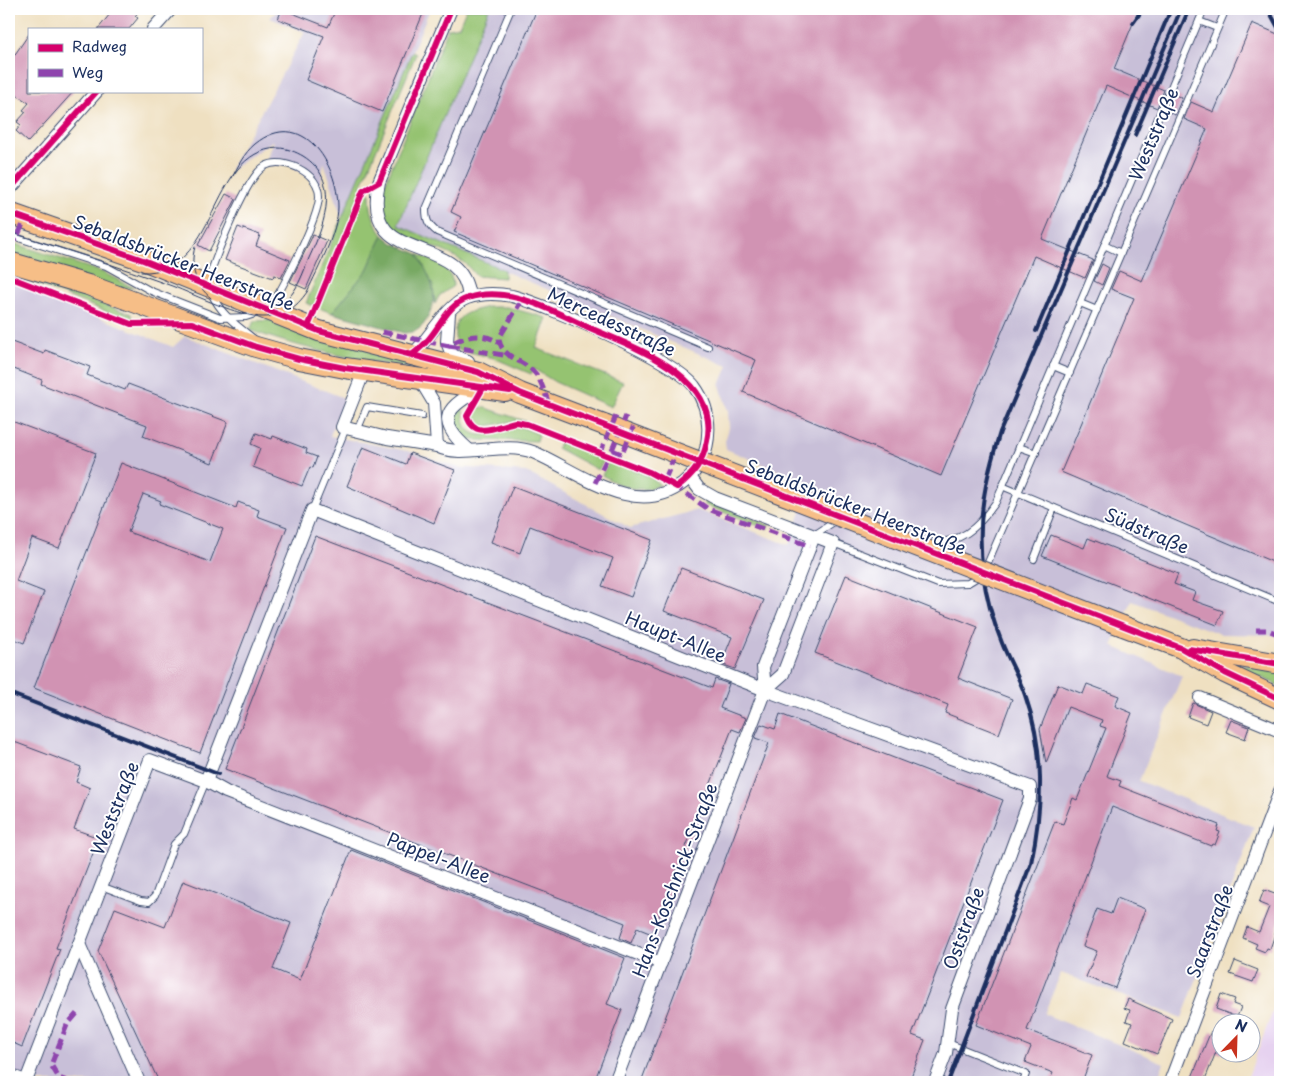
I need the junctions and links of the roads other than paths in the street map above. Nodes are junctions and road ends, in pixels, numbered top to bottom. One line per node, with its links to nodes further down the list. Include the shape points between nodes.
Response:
1 (171, 9): 7 (street)
2 (451, 9): 21 (street, via 379,182 374,203 381,223 393,238 449,261 467,283)
3 (511, 9): 27 (lane, via 426,209 429,226)
4 (1204, 9): 6 (lane, Weststraße)
5 (1226, 9): 8 (lane, Weststraße)
6 (1200, 21): 8 (lane); 13 (lane, Weststraße)
7 (154, 28)
8 (1217, 28): 15 (lane, Weststraße)
9 (96, 92): 10 (street)
10 (9, 190)
11 (9, 212): 14 (main road, Sebaldsbrücker Heerstraße)
12 (9, 235): 16 (lane)
13 (1104, 245): 15 (lane); 22 (lane, Weststraße)
14 (110, 248): 16 (lane); 18 (main road, Sebaldsbrücker Heerstraße)
15 (1121, 253): 25 (lane, Weststraße)
16 (80, 257): 19 (lane, via 106,266)
17 (9, 262): 20 (main road, Sebaldsbrücker Heerstraße)
18 (206, 284): 23 (main road, Sebaldsbrücker Heerstraße); 23 (lane, via 227,230 257,174 264,166 276,162 289,164 304,171 316,183 319,198 284,287); 26 (lane)
19 (151, 292): 20 (lane); 26 (lane, via 200,312)
20 (117, 296): 28 (main road, Sebaldsbrücker Heerstraße)
21 (469, 297): 24 (street, Mercedesstraße); 41 (street, Mercedesstraße, via 490,294 512,296 611,337 671,367 693,385 708,412 710,431 705,452)
22 (1080, 303): 25 (lane); 30 (lane, Weststraße)
23 (268, 309): 26 (lane, via 254,316); 29 (main road, Sebaldsbrücker Heerstraße, via 319,331)
24 (449, 310): 29 (street, Mercedesstraße, via 428,341); 34 (street, via 447,342 452,355 474,363)
25 (1097, 310): 32 (lane, Weststraße)
26 (228, 319): 28 (lane)
27 (708, 348)
28 (272, 352): 31 (main road, Sebaldsbrücker Heerstraße)
29 (414, 354): 34 (main road, Sebaldsbrücker Heerstraße)
30 (1053, 366): 32 (lane); 38 (lane, Weststraße)
31 (364, 371): 33 (main road, Sebaldsbrücker Heerstraße); 36 (street, via 342,427)
32 (1070, 373): 40 (lane, Weststraße)
33 (419, 378): 34 (main road, Sebaldsbrücker Heerstraße); 37 (street, via 434,403)
34 (481, 380): 39 (street, via 454,404 448,414 449,426); 50 (main road, Sebaldsbrücker Heerstraße, bridge, via 520,392)
35 (422, 416): 36 (lane, via 367,407)
36 (351, 430): 37 (street, Mercedesstraße); 45 (lane)
37 (437, 446): 39 (street, Mercedesstraße, via 455,452)
38 (1019, 446): 40 (lane); 42 (lane, Weststraße)
39 (468, 449): 41 (street, Mercedesstraße, via 531,451 608,488 643,497 670,491)
40 (1036, 453): 43 (lane, Weststraße)
41 (690, 478): 46 (street, via 699,489 715,498)
42 (1002, 486): 43 (lane, Südstraße); 46 (lane, Weststraße, via 981,524 953,541 928,543 836,520)
43 (1019, 493): 44 (lane, Südstraße); 47 (lane, Weststraße, via 983,574 968,583 938,584)
44 (1054, 508): 48 (lane); 49 (lane, Südstraße)
45 (312, 510): 52 (street, Haupt-Allee); 56 (street)
46 (814, 536): 47 (street); 52 (street, Hans-Koschnick-Straße, via 763,667)
47 (833, 543): 52 (street, Hans-Koschnick-Straße, via 783,674)
48 (1034, 559)
49 (1280, 602)
50 (1181, 648): 51 (main road, Sebaldsbrücker Heerstraße); 54 (main road, Sebaldsbrücker Heerstraße)
51 (1280, 664)
52 (765, 690): 57 (street, Haupt-Allee); 61 (street, Hans-Koschnick-Straße)
53 (1200, 698): 55 (street)
54 (1280, 699)
55 (1280, 731)
56 (206, 781): 59 (lane, via 184,834 174,844 155,896 149,902); 59 (street, Weststraße, via 150,760); 61 (street, Pappel-Allee, via 226,792)
57 (1030, 787): 62 (street, Oststraße, via 1030,799 952,1009)
58 (1280, 791): 69 (street, Saarstraße)
59 (101, 886): 60 (street, Weststraße)
60 (78, 944): 64 (street, Weststraße); 65 (street)
61 (661, 963): 66 (street, Hans-Koschnick-Straße)
62 (948, 1043): 67 (street, Oststraße); 68 (lane, via 1026,1074)
63 (9, 1075): 64 (street)
64 (27, 1082)
65 (138, 1082)
66 (615, 1082)
67 (935, 1082)
68 (1023, 1082)
69 (1170, 1082)

